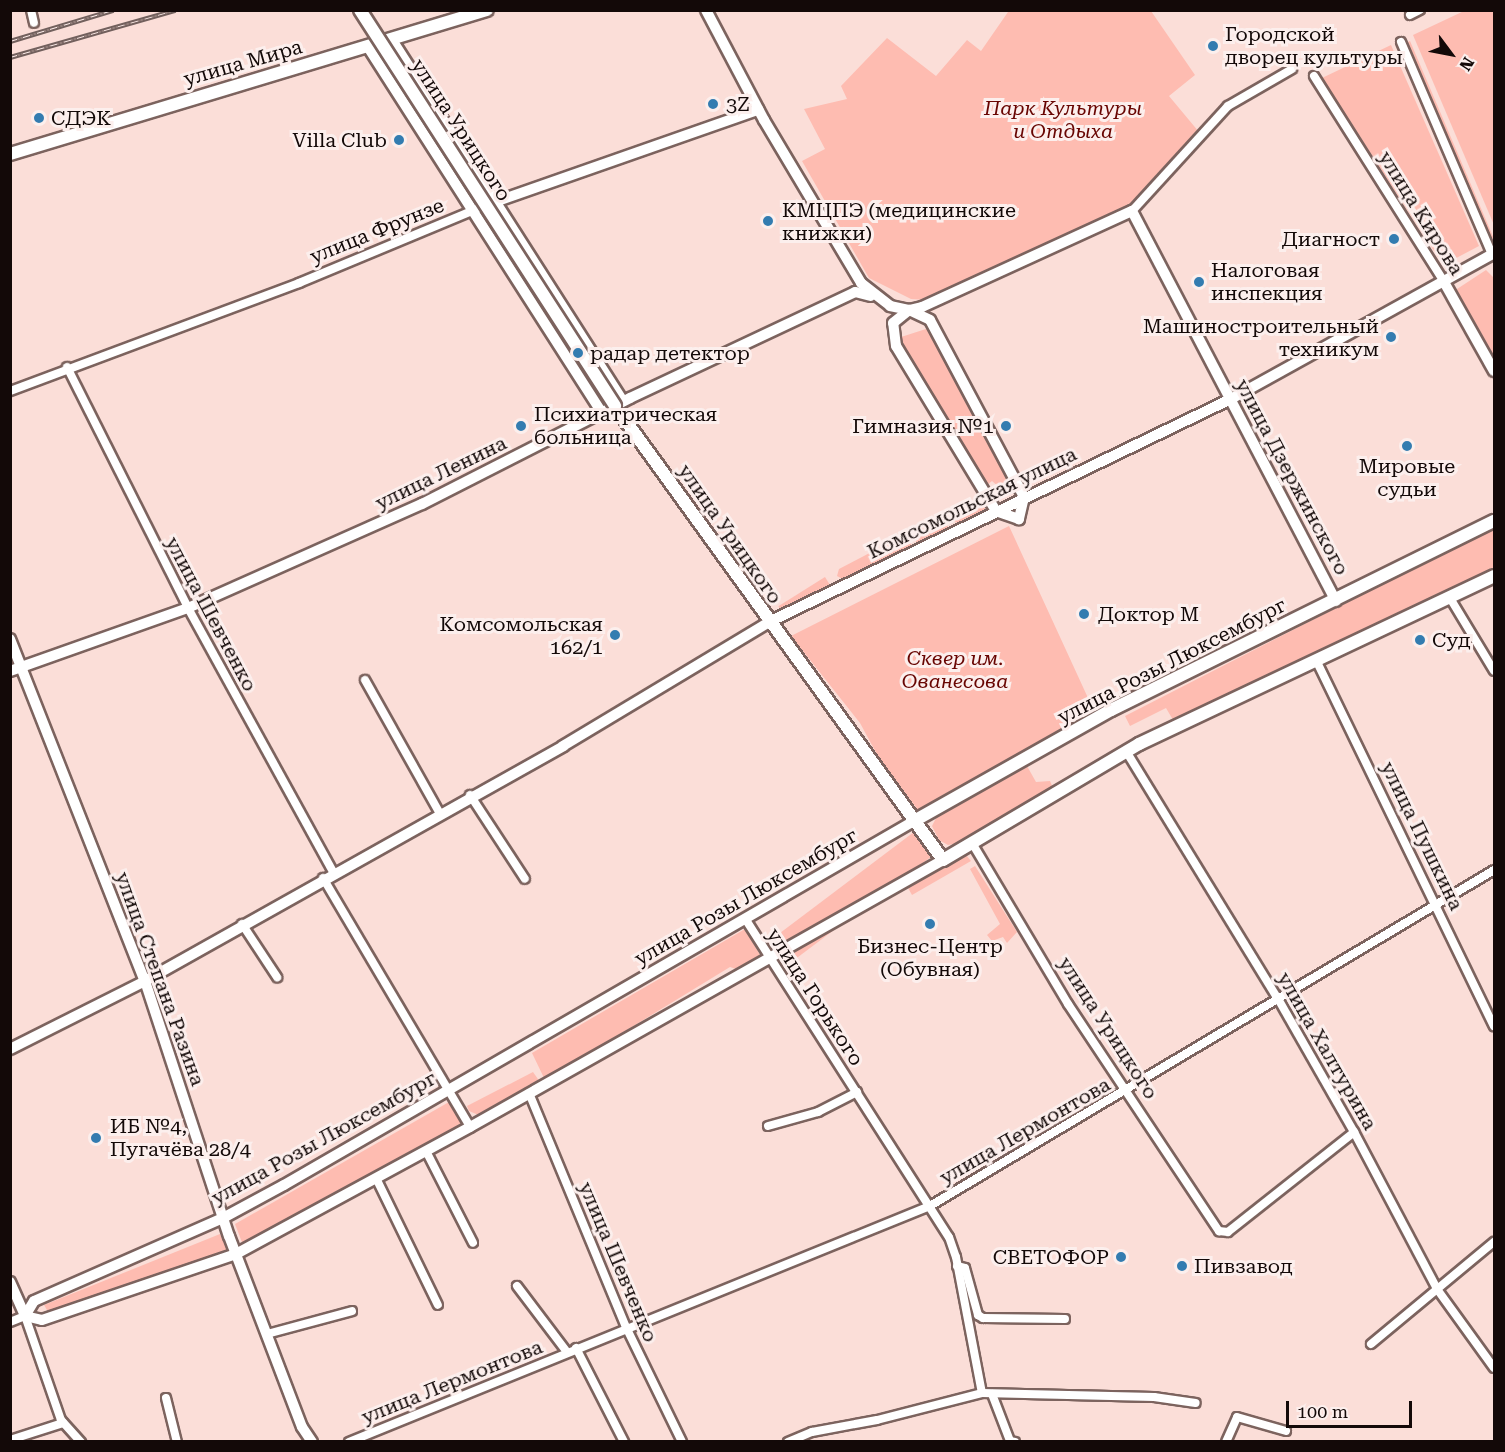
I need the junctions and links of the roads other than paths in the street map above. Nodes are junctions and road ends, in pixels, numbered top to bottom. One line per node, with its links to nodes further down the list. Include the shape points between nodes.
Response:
1 (31, 10): 7 (street)
2 (360, 10): 26 (main road, улица Урицкого, bridge)
3 (487, 10): 8 (main road, улица Мира)
4 (706, 10): 13 (main road)
5 (1420, 10): 6 (street)
6 (1410, 15)
7 (34, 23)
8 (392, 39): 10 (main road, улица Мира); 15 (main road, улица Урицкого)
9 (1401, 42): 18 (street, улица Кирова)
10 (368, 47): 14 (main road, улица Мира); 16 (main road, улица Урицкого)
11 (1292, 69): 17 (street, via 1228,106)
12 (1314, 76): 19 (street, улица Кирова)
13 (758, 110): 15 (main road, улица Фрунзе); 20 (main road, via 861,284)
14 (10, 154)
15 (495, 202): 16 (street, улица Фрунзе); 26 (main road, улица Урицкого)
16 (472, 211): 22 (street, улица Фрунзе, via 299,283); 27 (main road, улица Урицкого)
17 (1132, 211): 21 (main road); 25 (main road, улица Дзержинского)
18 (1494, 256): 19 (main road, Комсомольская улица)
19 (1444, 282): 23 (main road, улица Кирова); 25 (main road, Комсомольская улица)
20 (877, 298): 21 (main road); 26 (main road, улица Ленина, via 855,292)
21 (909, 310): 28 (main road, via 930,320); 29 (main road, via 893,323 896,346)
22 (67, 368): 24 (street, улица Фрунзе); 34 (street, улица Шевченко)
23 (1494, 371)
24 (10, 391)
25 (1231, 399): 28 (main road, Комсомольская улица); 33 (main road, улица Дзержинского)
26 (619, 403): 27 (main road, улица Ленина); 35 (main road, улица Урицкого)
27 (602, 413): 34 (main road, улица Ленина, via 422,504)
28 (1024, 497): 29 (main road, Комсомольская улица); 29 (main road, via 1019,519)
29 (996, 511): 35 (main road, Комсомольская улица)
30 (1494, 521): 33 (main road, улица Розы Люксембург)
31 (1494, 576): 32 (main road, улица Розы Люксембург)
32 (1450, 598): 37 (main road, улица Розы Люксембург); 39 (street)
33 (1336, 601): 44 (main road, улица Розы Люксембург, via 1111,710)
34 (188, 608): 38 (main road, улица Ленина); 48 (street, улица Шевченко)
35 (769, 622): 42 (main road, Комсомольская улица, via 563,746); 44 (main road, улица Урицкого)
36 (10, 639): 38 (main road, улица Степана Разина)
37 (1317, 662): 41 (main road, улица Розы Люксембург); 51 (street, улица Пушкина)
38 (16, 669): 56 (main road, улица Степана Разина)
39 (1494, 671)
40 (365, 680): 43 (street)
41 (1126, 751): 45 (main road, улица Розы Люксембург); 57 (street, улица Халтурина)
42 (470, 795): 43 (main road, Комсомольская улица); 50 (street)
43 (439, 812): 48 (main road, Комсомольская улица)
44 (914, 821): 46 (main road, улица Урицкого); 52 (main road, улица Розы Люксембург)
45 (972, 843): 46 (main road, улица Розы Люксембург); 60 (street, улица Урицкого, via 1045,968)
46 (943, 860): 54 (main road, улица Розы Люксембург)
47 (1494, 870): 51 (street, улица Лермонтова)
48 (333, 872): 49 (main road, Комсомольская улица)
49 (323, 878): 53 (main road, Комсомольская улица); 61 (street)
50 (525, 879)
51 (1437, 903): 57 (street, улица Лермонтова); 58 (street, улица Пушкина)
52 (746, 920): 54 (street, улица Горького); 61 (main road, улица Розы Люксембург)
53 (242, 924): 55 (street); 56 (main road, Комсомольская улица)
54 (768, 957): 62 (street, улица Горького); 63 (main road, улица Розы Люксембург)
55 (277, 977)
56 (144, 981): 59 (main road, Комсомольская улица); 70 (main road, улица Степана Разина)
57 (1277, 998): 60 (street, улица Лермонтова); 66 (street, улица Халтурина)
58 (1494, 1026)
59 (10, 1048)
60 (1126, 1091): 66 (street, улица Урицкого, via 1219,1231 1228,1232); 69 (street, улица Лермонтова)
61 (448, 1092): 65 (street); 70 (main road, улица Розы Люксембург)
62 (856, 1092): 64 (street, улица Горького, via 818,1112); 69 (street, улица Горького)
63 (530, 1093): 65 (main road, улица Розы Люксембург); 83 (street, улица Шевченко)
64 (768, 1126)
65 (470, 1127): 67 (main road, улица Розы Люксембург)
66 (1354, 1132): 77 (street, улица Халтурина)
67 (426, 1151): 68 (main road, улица Розы Люксембург); 72 (street)
68 (376, 1178): 73 (main road, улица Розы Люксембург); 78 (street)
69 (930, 1206): 74 (street, улица Горького, via 949,1237); 83 (street, улица Лермонтова)
70 (223, 1218): 73 (main road, улица Степана Разина); 80 (main road, улица Розы Люксембург, via 34,1301)
71 (1494, 1242): 77 (street)
72 (473, 1243)
73 (236, 1254): 80 (main road, улица Розы Люксембург, via 42,1320); 84 (main road, улица Степана Разина)
74 (957, 1266): 81 (street, улица Горького, via 964,1268 978,1315 983,1318); 89 (street, улица Горького)
75 (10, 1282): 80 (main road)
76 (517, 1286): 87 (street, улица Лермонтова)
77 (1437, 1288): 85 (street); 88 (street, улица Халтурина)
78 (438, 1305)
79 (352, 1311): 84 (street)
80 (25, 1316): 82 (street, улица Розы Люксембург); 93 (street)
81 (1065, 1319)
82 (10, 1322)
83 (626, 1327): 86 (street, улица Лермонтова); 101 (street, улица Шевченко)
84 (267, 1334): 98 (main road, улица Степана Разина, via 302,1427)
85 (1371, 1344)
86 (576, 1348): 87 (street, улица Лермонтова); 100 (street)
87 (567, 1352): 99 (street, улица Лермонтова, via 403,1423)
88 (1494, 1368)
89 (982, 1393): 90 (street); 102 (street, via 812,1432)
90 (992, 1394): 92 (street, via 1154,1397); 103 (street, via 1010,1441)
91 (166, 1398): 97 (street)
92 (1196, 1403)
93 (63, 1423): 95 (street); 96 (street)
94 (1286, 1431): 104 (street, via 1237,1417)
95 (10, 1440)
96 (81, 1442)
97 (177, 1442)
98 (312, 1442)
99 (349, 1442)
100 (624, 1442)
101 (682, 1442)
102 (788, 1442)
103 (1015, 1442)
104 (1226, 1442)

